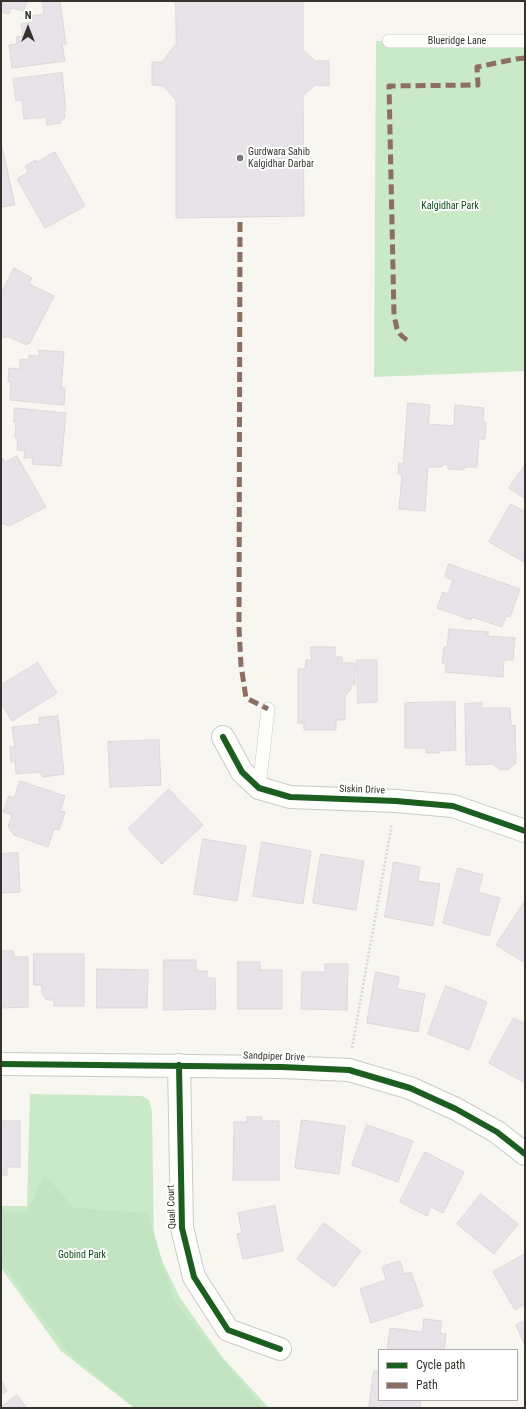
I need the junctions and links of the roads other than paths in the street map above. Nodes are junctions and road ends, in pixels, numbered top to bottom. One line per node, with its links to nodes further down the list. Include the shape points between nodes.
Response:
1 (389, 40): 2 (lane, Blueridge Lane)
2 (525, 40)
3 (268, 709): 5 (lane)
4 (223, 737): 5 (street, Siskin Drive, via 242,772)
5 (259, 788): 6 (street, Siskin Drive, via 290,797 453,806)
6 (525, 831)
7 (1, 1064): 8 (street, Sandpiper Drive)
8 (179, 1065): 9 (street, Sandpiper Drive, via 349,1070 410,1088 456,1109 497,1132); 10 (street, Quail Court, via 182,1228 194,1277 228,1330)
9 (525, 1154)
10 (280, 1349)

